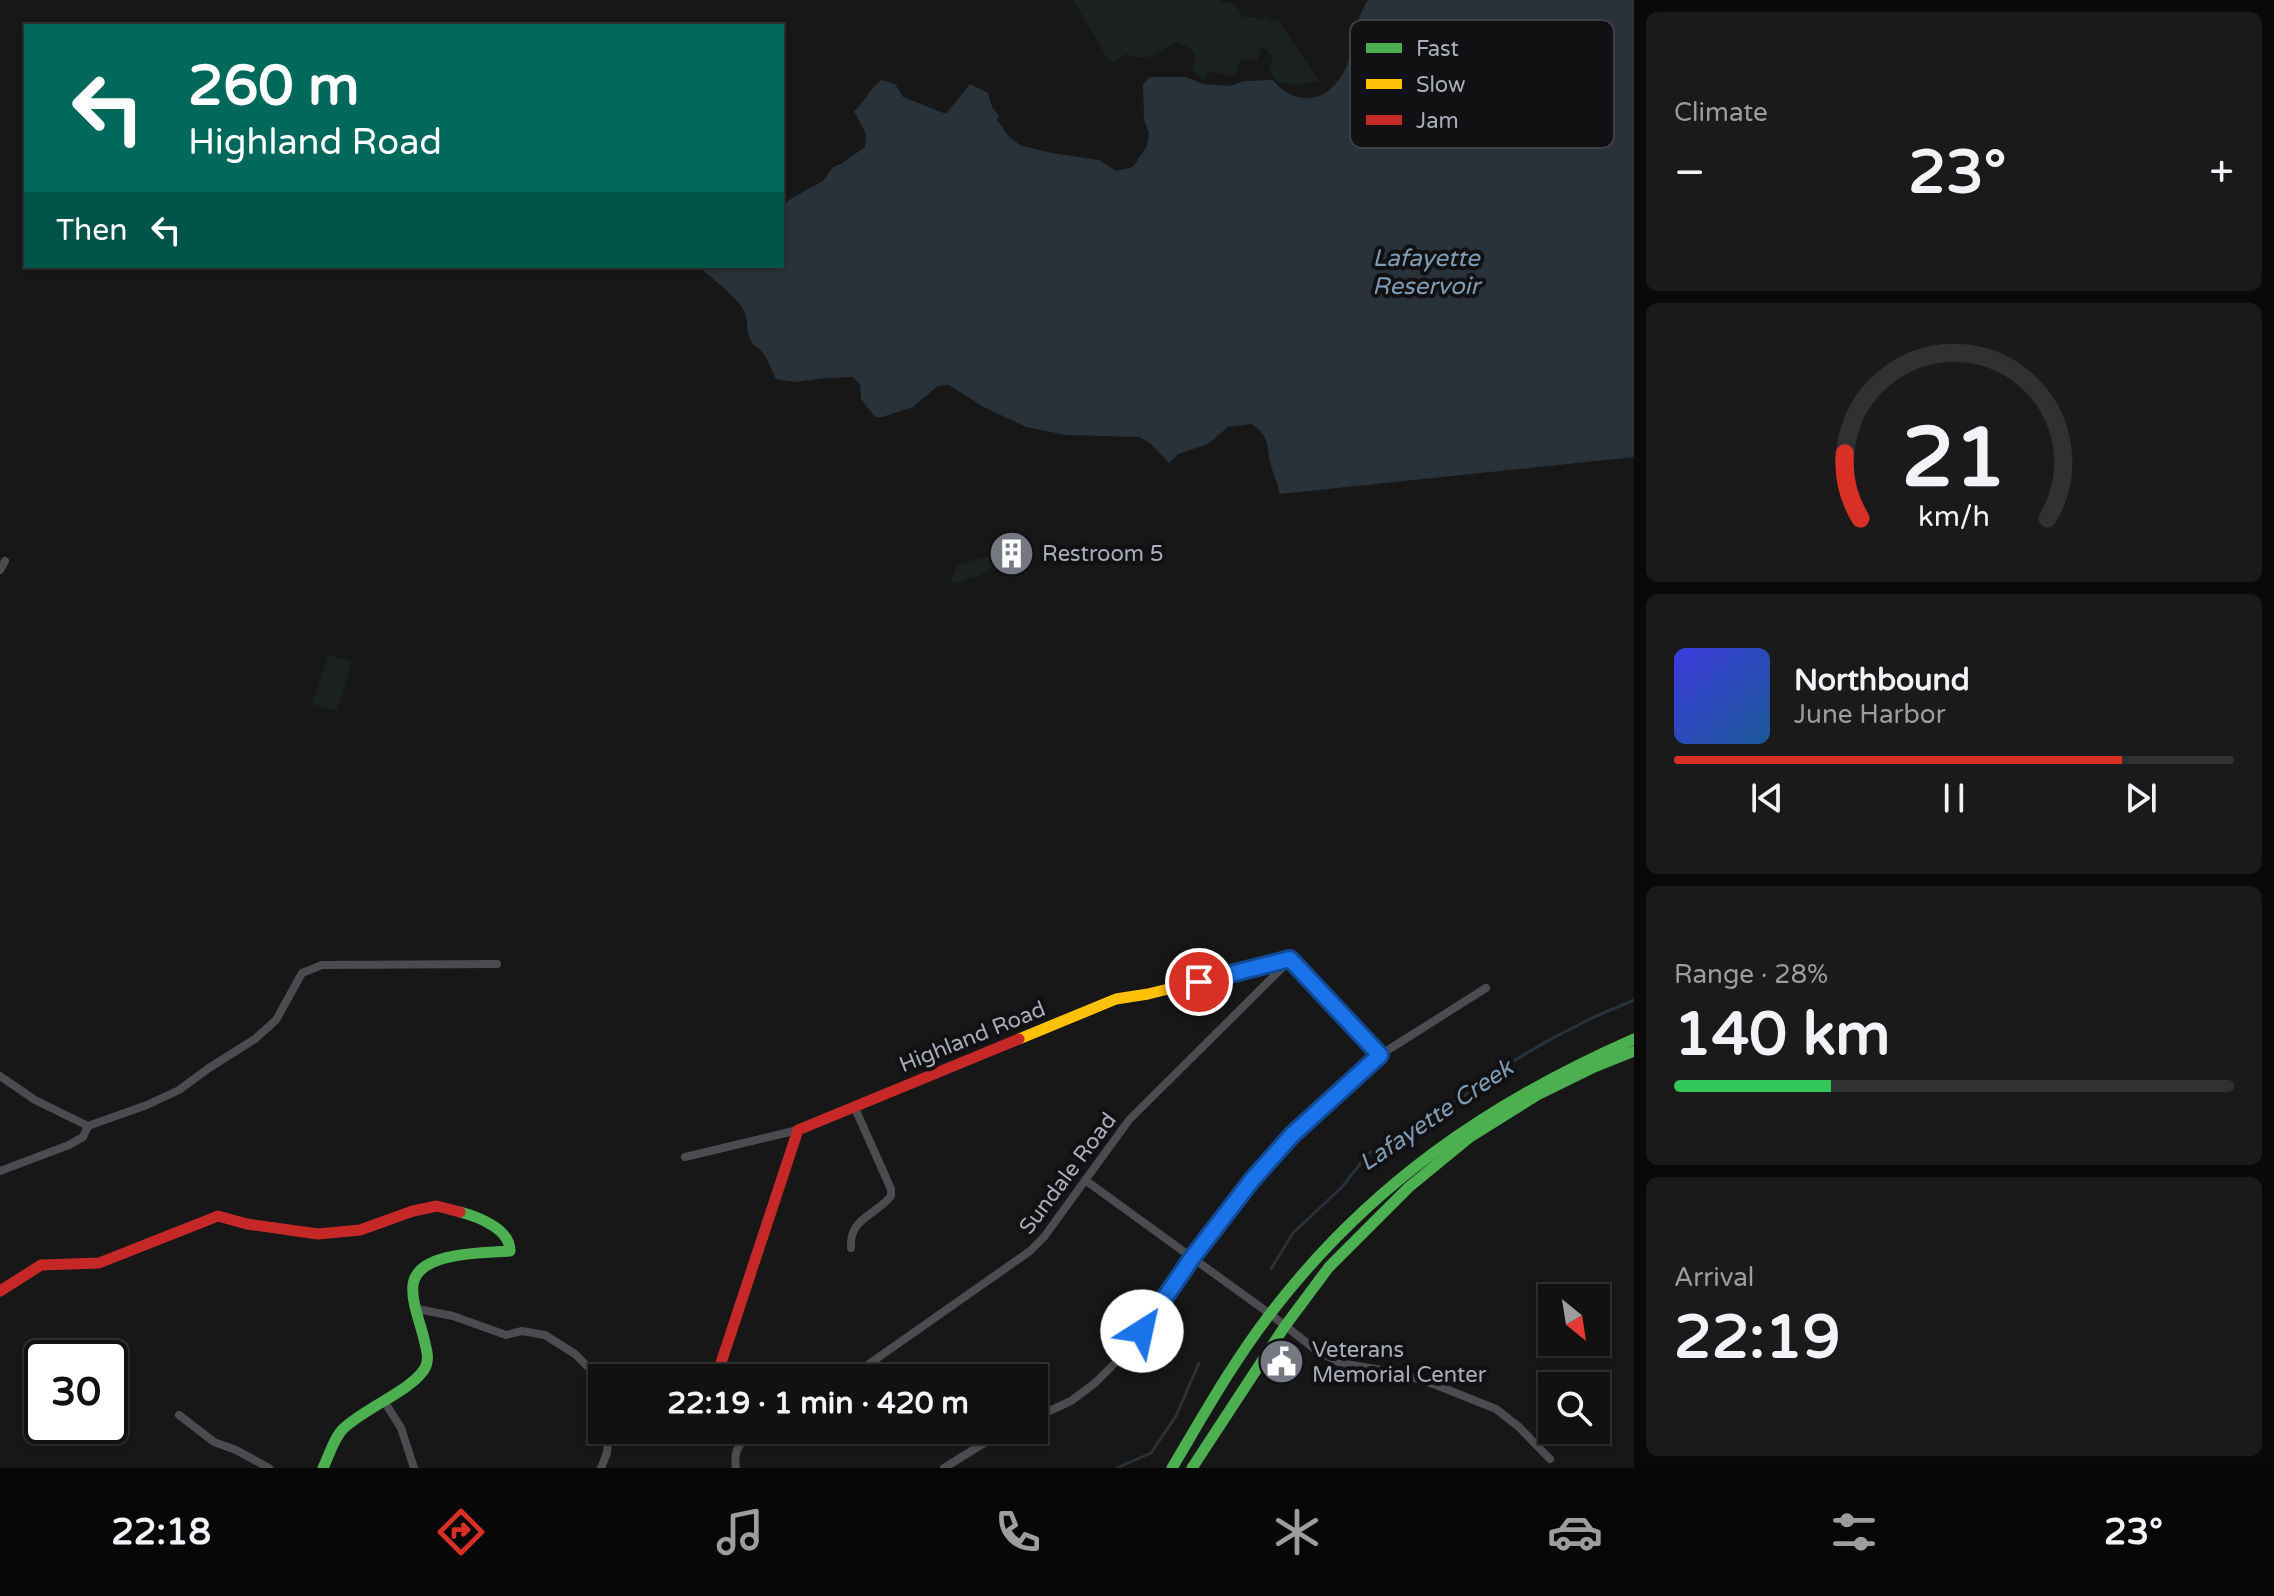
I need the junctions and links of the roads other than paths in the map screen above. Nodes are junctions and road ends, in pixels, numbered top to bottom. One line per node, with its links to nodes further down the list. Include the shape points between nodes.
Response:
1 (1290, 959): 6 (street); 8 (street, Highland Road, via 1116,999); 13 (street, Sundale Road, via 1129,1120)
2 (497, 964): 9 (street, via 322,965 302,973 276,1020 255,1039 179,1090)
3 (1486, 988): 6 (street)
4 (1634, 1039): 18 (street, via 1529,1088 1399,1178 1330,1243)
5 (1634, 1051): 19 (street, via 1537,1095 1470,1137 1342,1252)
6 (1380, 1055): 15 (street, via 1292,1135)
7 (0, 1076): 9 (street)
8 (854, 1106): 10 (street, Highland Road); 14 (street, via 891,1196 856,1224)
9 (88, 1126): 12 (street, via 83,1137 69,1145)
10 (798, 1130): 11 (street); 20 (street)
11 (685, 1157)
12 (0, 1171)
13 (1085, 1180): 15 (street); 21 (street, Sundale Road, via 1030,1251)
14 (851, 1248)
15 (1192, 1258): 18 (street); 24 (street, via 1127,1351 1095,1383)
16 (0, 1291): 17 (street, via 41,1265 99,1263 218,1216 318,1234 360,1230 437,1206 471,1215 504,1233 510,1251 448,1257 425,1265 413,1281)
17 (417, 1309): 22 (street, via 506,1335 545,1335); 23 (street, via 428,1358 425,1369)
18 (1270, 1314): 19 (street); 36 (street)
19 (1285, 1326): 29 (street, via 1340,1363 1399,1373 1496,1409); 37 (street)
20 (721, 1364)
21 (869, 1364)
22 (588, 1367)
23 (384, 1401): 31 (street, via 339,1433); 32 (street, via 401,1428)
24 (1048, 1412)
25 (179, 1415): 30 (street, via 214,1442)
26 (608, 1444): 33 (street)
27 (740, 1444): 34 (street)
28 (983, 1444): 35 (street)
29 (1550, 1459)
30 (269, 1468)
31 (323, 1468)
32 (414, 1468)
33 (601, 1468)
34 (736, 1468)
35 (944, 1468)
36 (1172, 1468)
37 (1192, 1468)

